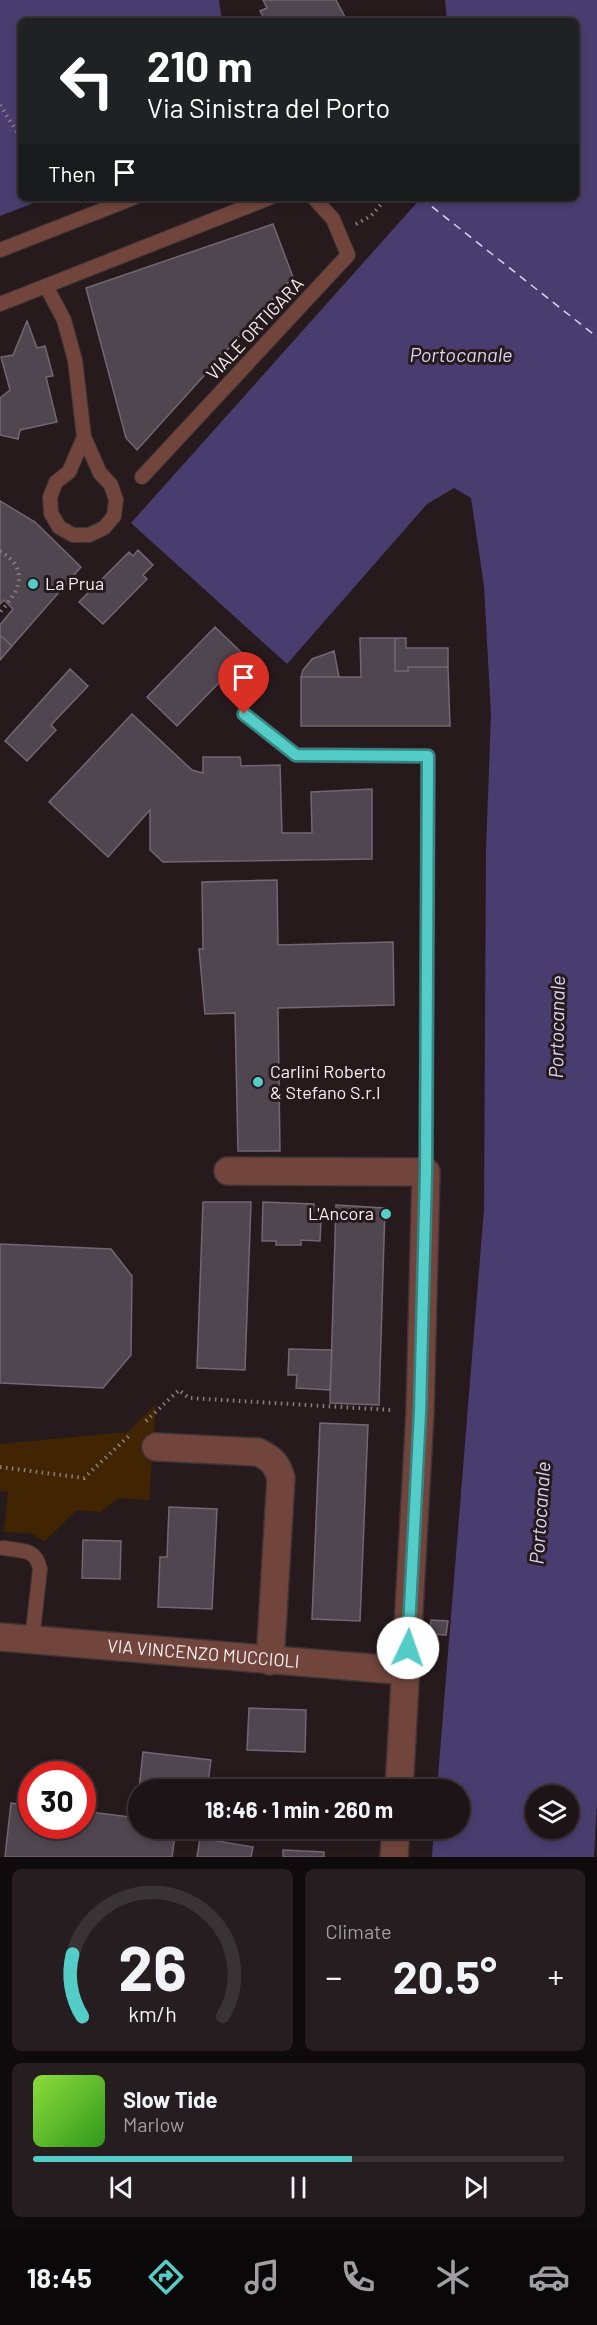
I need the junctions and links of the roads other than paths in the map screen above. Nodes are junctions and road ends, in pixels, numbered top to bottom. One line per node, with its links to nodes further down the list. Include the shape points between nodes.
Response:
1 (125, 201): 4 (lane)
2 (261, 201): 5 (lane)
3 (317, 201): 8 (lane, VIALE ORTIGARA, via 333,219 348,255)
4 (0, 250)
5 (46, 286): 6 (lane); 7 (lane, via 64,321 75,360)
6 (0, 304)
7 (84, 437): 7 (lane, via 69,472 56,482 50,497 51,513 59,527 74,535 89,535 104,528 114,516 116,500)
8 (142, 477)
9 (244, 714): 11 (lane, via 296,755 428,756)
10 (228, 1171): 11 (street)
11 (426, 1172): 17 (street, via 420,1412)
12 (156, 1447): 16 (street, via 258,1452 278,1466 281,1478)
13 (3, 1548): 15 (lane, via 32,1552 38,1560)
14 (0, 1637): 15 (street, VIA VINCENZO MUCCIOLI)
15 (32, 1640): 16 (street, VIA VINCENZO MUCCIOLI)
16 (270, 1661): 17 (street, VIA VINCENZO MUCCIOLI)
17 (407, 1671): 18 (street)
18 (400, 1779)
19 (395, 1839): 20 (street)
20 (394, 1857)

